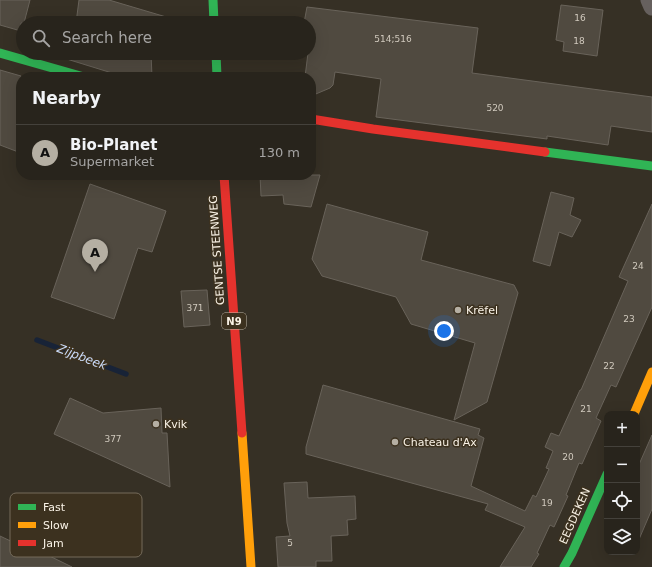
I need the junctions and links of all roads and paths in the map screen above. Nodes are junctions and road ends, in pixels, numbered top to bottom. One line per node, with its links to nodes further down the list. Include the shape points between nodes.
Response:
1 (213, 0): 4 (street)
2 (649, 0): 3 (street)
3 (652, 7)
4 (214, 16)
5 (0, 53): 6 (street)
6 (16, 58)
7 (24, 60): 9 (street)
8 (217, 60): 10 (street)
9 (66, 72)
10 (218, 72)
11 (316, 120): 12 (street)
12 (652, 166)
13 (224, 180): 17 (street, GENTSE STEENWEG / N9)
14 (652, 372): 15 (street)
15 (635, 411)
16 (604, 481): 18 (street, EEGDEKEN)
17 (251, 567)
18 (564, 567)

